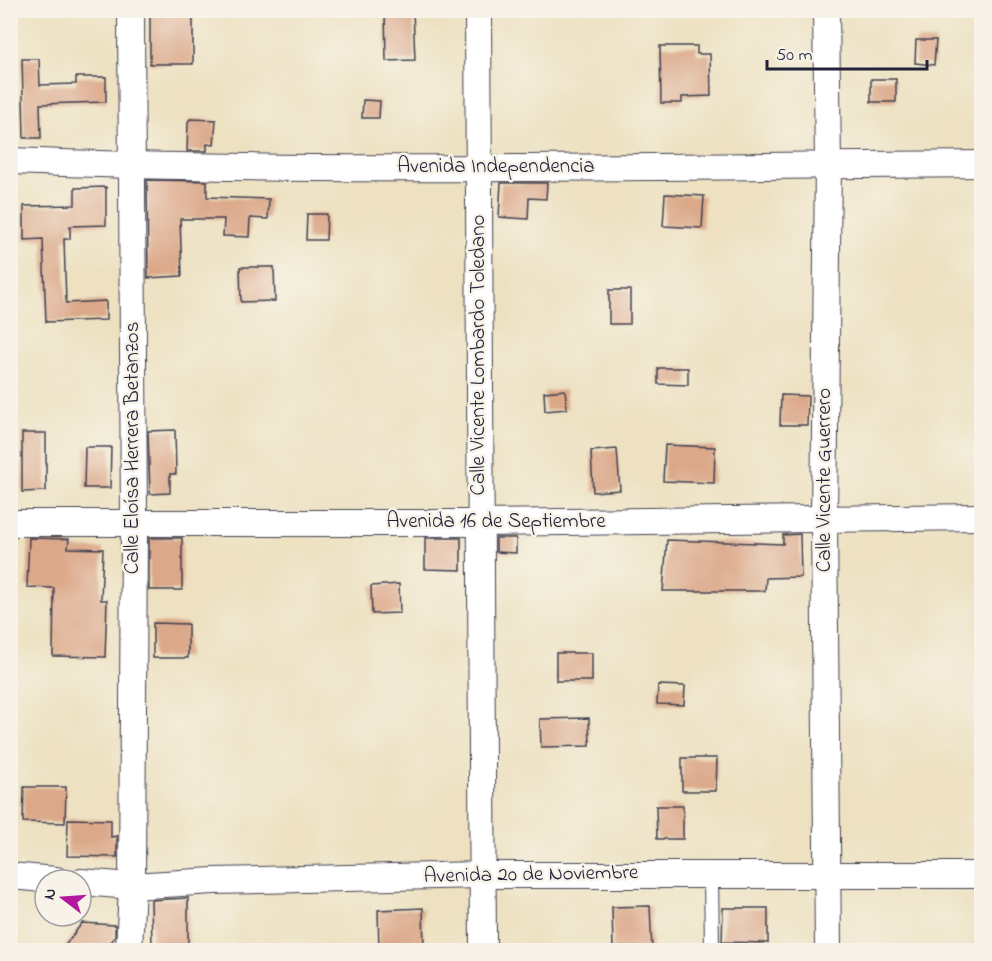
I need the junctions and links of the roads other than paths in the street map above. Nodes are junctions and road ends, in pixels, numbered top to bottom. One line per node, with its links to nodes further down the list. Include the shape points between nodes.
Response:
1 (131, 10): 7 (street, Calle Eloísa Herrera Betanzos)
2 (478, 10): 8 (street, Calle Vicente Lombardo Toledano)
3 (826, 10): 6 (street, Calle Vicente Guerrero)
4 (10, 161): 7 (street, Avenida Independencia)
5 (981, 164): 6 (street, Avenida Independencia)
6 (828, 165): 8 (street, Avenida Independencia); 10 (street, Calle Vicente Guerrero)
7 (132, 166): 8 (street, Avenida Independencia); 13 (street, Calle Eloísa Herrera Betanzos)
8 (478, 168): 12 (street, Calle Vicente Lombardo Toledano)
9 (981, 517): 10 (street, Avenida 16 de Septiembre)
10 (824, 519): 12 (street, Avenida 16 de Septiembre); 14 (street, Calle Vicente Guerrero)
11 (10, 523): 13 (street, Avenida 16 de Septiembre)
12 (481, 523): 13 (street, Avenida 16 de Septiembre); 16 (street, Calle Vicente Lombardo Toledano)
13 (134, 524): 21 (street, Calle Eloísa Herrera Betanzos)
14 (827, 873): 15 (street, Avenida 20 de Noviembre); 17 (street, Avenida 20 de Noviembre); 25 (street, Calle Vicente Guerrero)
15 (711, 874): 16 (street, Avenida 20 de Noviembre); 24 (lane)
16 (481, 875): 21 (street, Avenida 20 de Noviembre); 23 (street, Calle Vicente Lombardo Toledano)
17 (981, 875)
18 (10, 876): 19 (street)
19 (33, 878)
20 (93, 883): 21 (street, Avenida 20 de Noviembre)
21 (132, 886): 22 (street, Calle Eloísa Herrera Betanzos)
22 (129, 951)
23 (483, 951)
24 (712, 951)
25 (828, 951)

